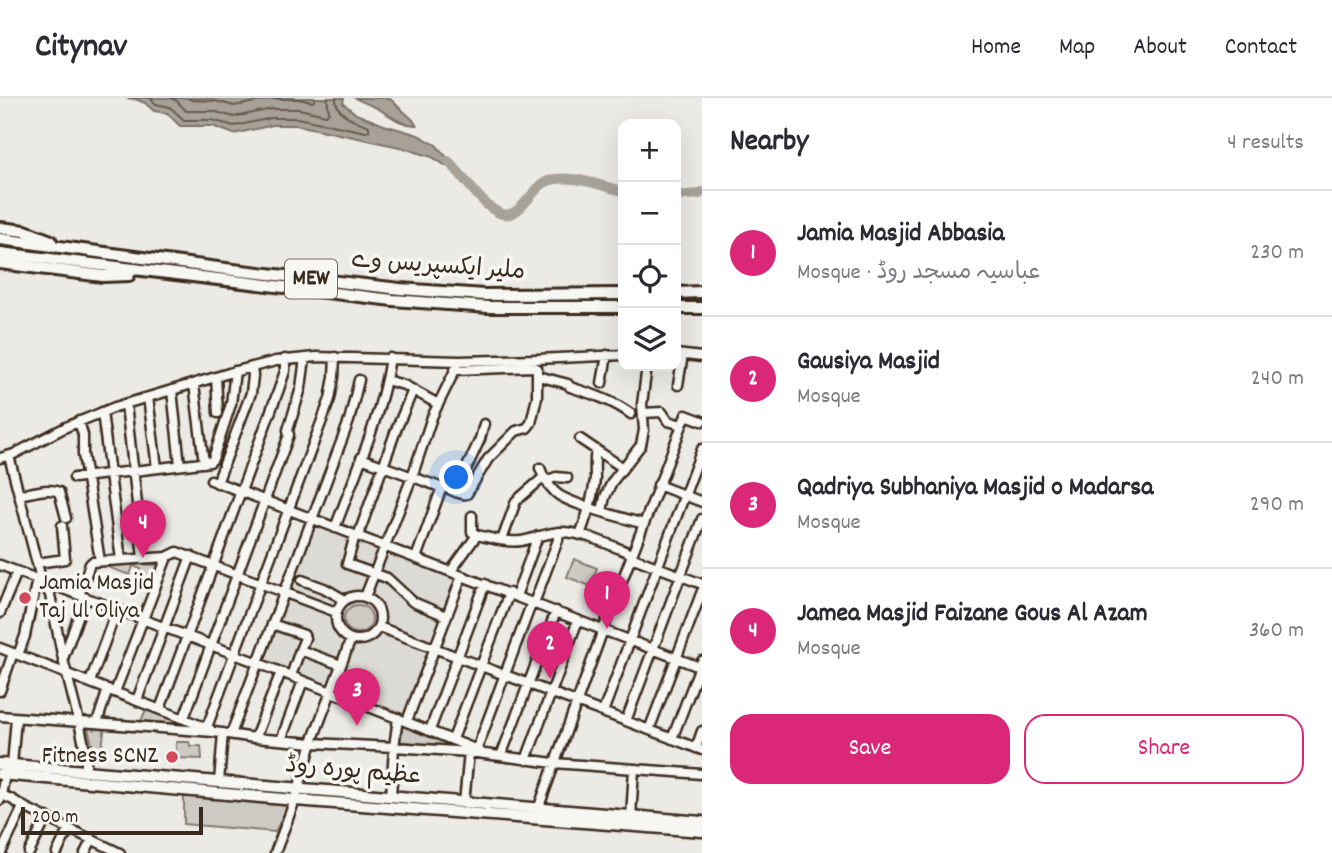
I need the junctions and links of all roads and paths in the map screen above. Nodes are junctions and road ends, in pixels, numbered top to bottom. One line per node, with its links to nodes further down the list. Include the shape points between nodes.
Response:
1 (0, 228): 3 (highway, via 25,231)
2 (0, 239): 3 (highway, ملیر ایکسپریس وے / MEW)
3 (69, 248): 9 (highway, ملیر ایکسپریس وے / MEW, via 400,289 484,295)
4 (0, 253): 6 (highway, ملیر ایکسپریس وے / MEW)
5 (0, 263): 6 (highway, via 103,276)
6 (167, 273): 10 (highway, ملیر ایکسپریس وے / MEW, via 393,300 488,307)
7 (702, 292): 8 (highway)
8 (681, 293)
9 (618, 294)
10 (618, 307)
11 (681, 308): 12 (highway)
12 (702, 308)
13 (681, 354): 17 (street)
14 (607, 355): 15 (street); 21 (street); 31 (street)
15 (618, 355)
16 (335, 357): 18 (street); 19 (street); 73 (street, via 330,399)
17 (702, 357)
18 (305, 358): 20 (street); 70 (street, via 289,435)
19 (390, 358): 21 (street); 30 (street)
20 (285, 359): 22 (street); 67 (street, via 285,371)
21 (459, 361): 23 (street)
22 (252, 367): 26 (street); 67 (street, via 251,393 214,481)
23 (455, 370): 27 (street, via 534,367); 38 (street)
24 (646, 371): 41 (street)
25 (678, 371): 33 (street)
26 (235, 372): 28 (street); 52 (street, via 225,426 213,459)
27 (538, 376): 42 (street, via 605,398); 66 (street, via 529,426 516,431 488,459 467,494)
28 (216, 377): 32 (street); 40 (street)
29 (359, 380): 76 (street, via 349,422)
30 (386, 380): 35 (street); 51 (street)
31 (602, 383)
32 (194, 384): 34 (street); 52 (street)
33 (678, 385)
34 (172, 390): 36 (street); 53 (street)
35 (413, 390): 38 (street); 54 (street)
36 (148, 397): 37 (street); 55 (street)
37 (126, 404): 39 (street); 57 (street)
38 (438, 404): 61 (street)
39 (102, 412): 43 (street); 58 (street)
40 (218, 413)
41 (643, 413): 46 (street, via 662,412 668,421); 56 (street, via 641,445)
42 (631, 414)
43 (79, 421): 50 (street); 60 (street)
44 (702, 421): 46 (street, via 686,415)
45 (484, 424): 66 (street)
46 (682, 425): 64 (street)
47 (580, 439): 49 (street)
48 (702, 449): 69 (street)
49 (596, 450): 56 (street); 72 (street)
50 (4, 457): 68 (street)
51 (361, 458): 54 (street); 79 (street)
52 (204, 463): 53 (street)
53 (180, 465): 55 (street)
54 (384, 467): 61 (street); 83 (street)
55 (157, 468): 57 (street)
56 (623, 468): 74 (street, via 612,482)
57 (134, 471): 58 (street); 90 (street)
58 (111, 474): 60 (street); 92 (street)
59 (543, 475): 63 (street); 72 (street, via 554,492); 85 (street, via 516,501)
60 (86, 477): 62 (street); 93 (street)
61 (412, 477): 65 (street); 86 (street)
62 (74, 478)
63 (567, 478)
64 (658, 485): 69 (street); 78 (street)
65 (442, 487): 66 (street); 91 (street)
66 (456, 491)
67 (241, 492): 70 (street); 96 (street)
68 (19, 495): 94 (street); 94 (street, via 59,492 66,558)
69 (685, 495): 71 (street); 97 (street)
70 (265, 501): 73 (street); 101 (street)
71 (702, 502)
72 (590, 508): 74 (street); 82 (street)
73 (288, 510): 76 (street); 106 (street)
74 (602, 511): 78 (street)
75 (472, 516): 81 (street, via 472,532)
76 (312, 519): 79 (street); 110 (street)
77 (702, 519): 102 (street)
78 (644, 524): 88 (street)
79 (335, 528): 83 (street)
80 (559, 533): 82 (street); 84 (street); 115 (street)
81 (477, 535): 85 (street); 98 (street)
82 (580, 535): 88 (street)
83 (356, 536): 86 (street); 100 (street, via 347,564)
84 (538, 536): 85 (street, via 518,542); 111 (street)
85 (502, 540)
86 (385, 546): 91 (street); 100 (street)
87 (191, 556): 89 (street, via 177,552); 96 (street); 124 (street)
88 (632, 556): 97 (street); 126 (street)
89 (167, 557): 90 (street); 121 (street)
90 (144, 558): 92 (street)
91 (416, 558): 98 (street)
92 (121, 560): 93 (street)
93 (100, 561): 112 (street, via 90,564)
94 (37, 563): 104 (street)
95 (0, 565): 99 (street)
96 (215, 565): 101 (street); 127 (street)
97 (658, 567): 102 (street); 129 (street)
98 (451, 571): 103 (street)
99 (17, 572): 104 (street); 119 (street)
100 (374, 572): 113 (street); 120 (street, via 392,581 413,602)
101 (238, 574): 106 (street); 130 (street)
102 (680, 575): 107 (street); 133 (street)
103 (462, 576): 108 (street); 120 (street)
104 (40, 580): 112 (street); 135 (street); 139 (street, via 50,594)
105 (302, 580): 114 (street)
106 (261, 583): 110 (street); 136 (street)
107 (702, 583)
108 (485, 584): 111 (street); 137 (street)
109 (702, 591): 138 (street)
110 (284, 592): 118 (street); 123 (street)
111 (512, 594): 115 (street); 142 (street)
112 (82, 596): 116 (street); 139 (street)
113 (365, 597): 114 (street); 125 (street, via 377,606)
114 (345, 600): 118 (street)
115 (533, 602): 117 (street); 146 (street)
116 (117, 609): 121 (street); 149 (street)
117 (556, 611): 122 (street); 150 (street)
118 (336, 612): 128 (street, via 337,625)
119 (0, 613)
120 (446, 616): 131 (street)
121 (143, 619): 124 (street); 151 (street)
122 (578, 620): 126 (street); 154 (street)
123 (272, 624): 134 (street, via 304,635); 140 (street)
124 (164, 627): 127 (street); 155 (street)
125 (379, 627): 128 (street, via 364,640); 131 (street)
126 (603, 630): 129 (street); 156 (street)
127 (188, 637): 130 (street); 157 (street)
128 (351, 639): 141 (street)
129 (630, 640): 133 (street); 158 (street)
130 (211, 645): 136 (street); 161 (street)
131 (433, 648): 137 (street); 162 (street)
132 (0, 649): 135 (street)
133 (652, 649): 138 (street); 163 (street)
134 (300, 650): 141 (street); 147 (street)
135 (16, 654): 145 (street); 152 (street)
136 (234, 654): 140 (street); 169 (street)
137 (457, 657): 142 (street); 166 (street)
138 (677, 658): 143 (street); 167 (street)
139 (63, 659): 145 (street)
140 (258, 663): 144 (street); 169 (street)
141 (341, 665): 153 (street)
142 (481, 665): 146 (street); 172 (street)
143 (701, 665): 171 (street)
144 (281, 672): 147 (street); 170 (street)
145 (66, 673): 149 (street); 164 (street)
146 (506, 675): 150 (street); 177 (street)
147 (291, 676): 148 (street)
148 (303, 681): 153 (street); 173 (street)
149 (90, 682): 151 (street)
150 (529, 684): 154 (street); 178 (street)
151 (111, 690): 155 (street); 165 (street)
152 (0, 691)
153 (331, 692): 162 (street); 174 (street)
154 (551, 692): 156 (street); 179 (street)
155 (136, 700): 157 (street)
156 (577, 701): 158 (street); 180 (street)
157 (160, 709): 161 (street)
158 (603, 712): 163 (street)
159 (0, 716): 160 (street)
160 (16, 718): 164 (street); 182 (street)
161 (184, 718): 169 (street)
162 (402, 719): 166 (street); 175 (street)
163 (626, 721): 167 (street)
164 (79, 722): 165 (street); 184 (street)
165 (97, 723): 169 (street)
166 (430, 730): 172 (street)
167 (649, 730): 171 (street)
168 (702, 731): 176 (street)
169 (219, 732): 170 (street); 187 (street)
170 (255, 738): 173 (street)
171 (672, 738): 176 (street)
172 (453, 739): 177 (street)
173 (281, 740): 174 (street)
174 (312, 743): 175 (street); 188 (street)
175 (394, 747): 177 (street); 189 (street)
176 (699, 749)
177 (473, 751): 178 (street); 192 (street)
178 (502, 756): 179 (street)
179 (526, 760): 180 (street)
180 (554, 763): 183 (street); 194 (street)
181 (0, 764): 182 (main road, عظیم پورہ روڈ)
182 (12, 765): 184 (main road, عظیم پورہ روڈ)
183 (634, 769): 185 (street); 196 (street)
184 (86, 771): 187 (main road, عظیم پورہ روڈ)
185 (702, 774)
186 (3, 775): 190 (street); 191 (main road, عظیم پورہ روڈ)
187 (219, 782): 188 (main road, عظیم پورہ روڈ)
188 (298, 788): 189 (main road, عظیم پورہ روڈ); 191 (street)
189 (391, 797): 192 (main road, عظیم پورہ روڈ)
190 (1, 798): 193 (street)
191 (295, 800): 194 (main road, عظیم پورہ روڈ); 206 (street)
192 (464, 803): 194 (main road, عظیم پورہ روڈ)
193 (23, 807): 195 (street); 202 (street)
194 (536, 813): 196 (main road, عظیم پورہ روڈ); 199 (main road, عظیم پورہ روڈ)
195 (47, 817): 198 (street); 203 (street)
196 (631, 817): 197 (main road, عظیم پورہ روڈ)
197 (702, 822)
198 (69, 828): 200 (street); 204 (street)
199 (702, 831)
200 (92, 839): 201 (street); 205 (street)
201 (116, 852)
202 (1, 853)
203 (29, 853)
204 (57, 853)
205 (85, 853)
206 (275, 853)

